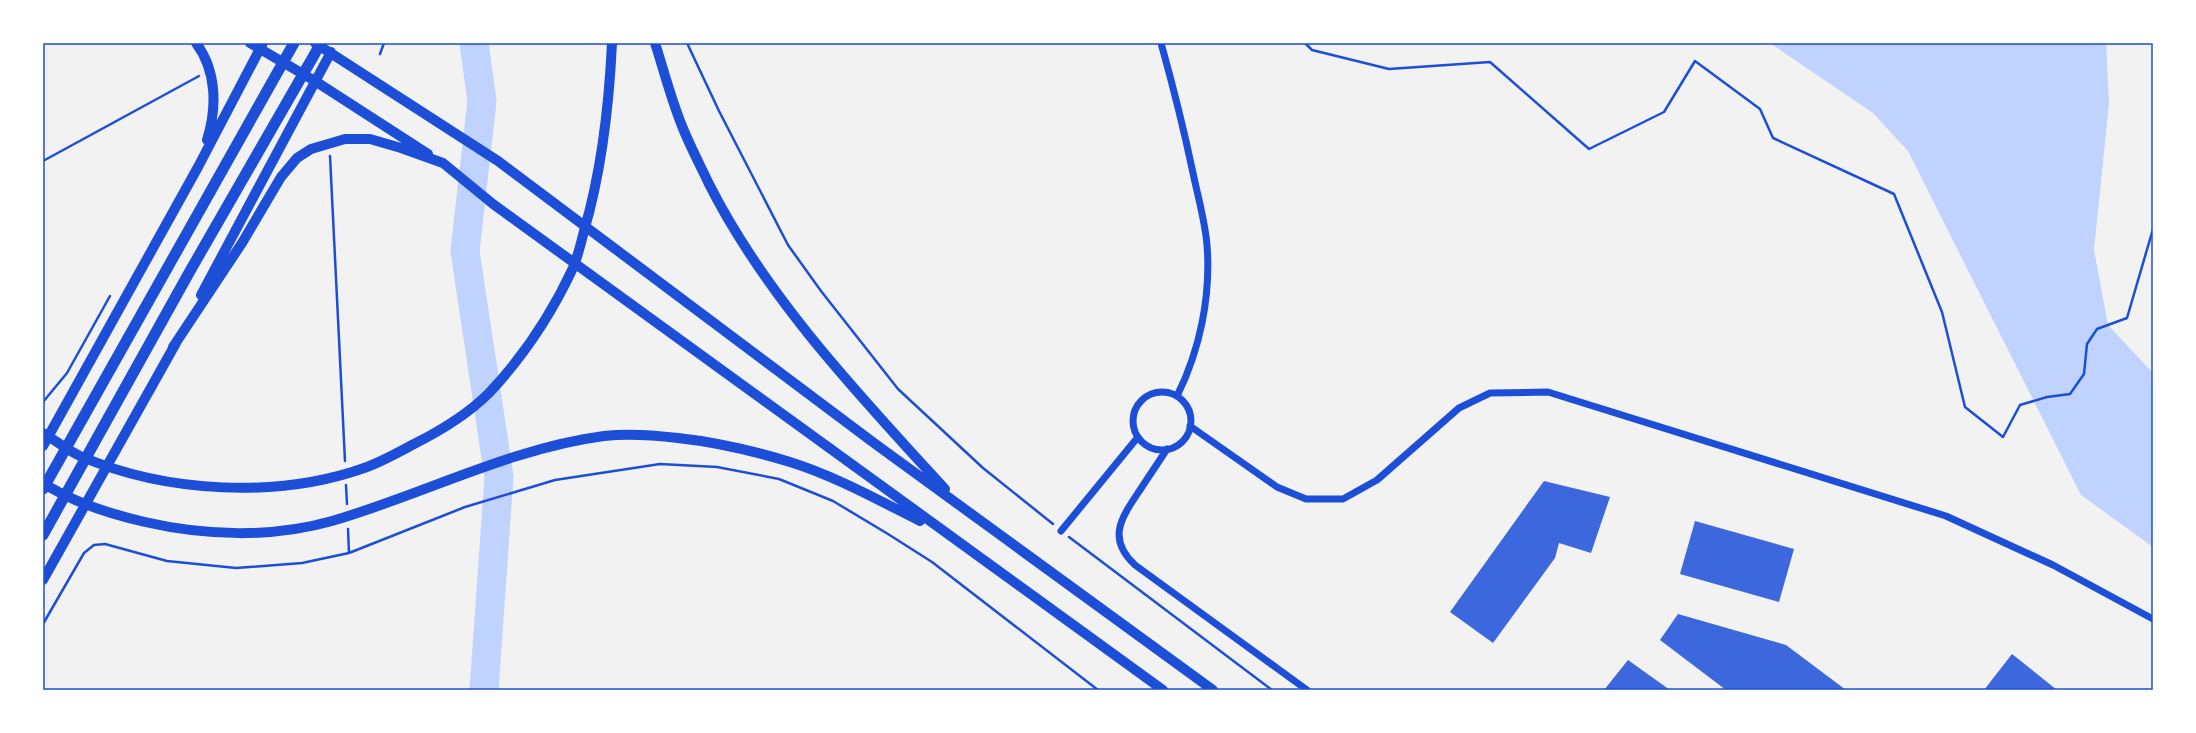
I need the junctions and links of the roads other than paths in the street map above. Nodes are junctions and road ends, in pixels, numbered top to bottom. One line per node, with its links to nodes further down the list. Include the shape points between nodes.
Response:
1 (196, 43): 13 (main road, via 209,68 214,109)
2 (250, 43): 9 (main road)
3 (294, 43): 22 (highway)
4 (315, 43): 10 (main road)
5 (321, 43): 26 (highway)
6 (612, 43): 17 (main road, via 595,196 574,267 531,342 488,394 430,436 368,466 329,478 268,486 214,488 129,473 78,455)
7 (655, 43): 23 (main road, via 683,128 710,185 776,290 848,382)
8 (1161, 43): 15 (street, via 1202,210 1207,251 1208,279 1203,319 1191,364)
9 (262, 46): 11 (main road); 13 (main road)
10 (330, 52): 11 (main road); 23 (main road, via 498,161)
11 (315, 81): 12 (main road); 14 (main road)
12 (442, 163): 14 (main road, via 401,148 358,138 311,149 297,158 281,177 242,243); 25 (main road, via 493,204)
13 (198, 167): 19 (main road)
14 (173, 347): 27 (main road)
15 (1177, 396): 16 (street, via 1189,409); 18 (street, via 1160,392 1144,398 1134,413 1133,421)
16 (1190, 426): 20 (street, via 1182,441); 28 (street, via 1277,487 1306,499 1343,498 1377,480 1459,408 1490,393 1548,392 1946,516 2053,565)
17 (43, 433)
18 (1138, 437): 20 (street, via 1151,447); 24 (street)
19 (43, 446)
20 (1167, 449): 31 (street, via 1121,520 1119,540 1124,553 1135,565)
21 (43, 483): 25 (main road, via 107,513 163,526 217,532 265,532 331,521 542,449 604,436 644,434 691,439 792,462)
22 (43, 490)
23 (961, 506): 30 (main road)
24 (1062, 531)
25 (944, 532): 29 (main road)
26 (43, 535)
27 (43, 580)
28 (2153, 620)
29 (1163, 690)
30 (1213, 690)
31 (1307, 690)

